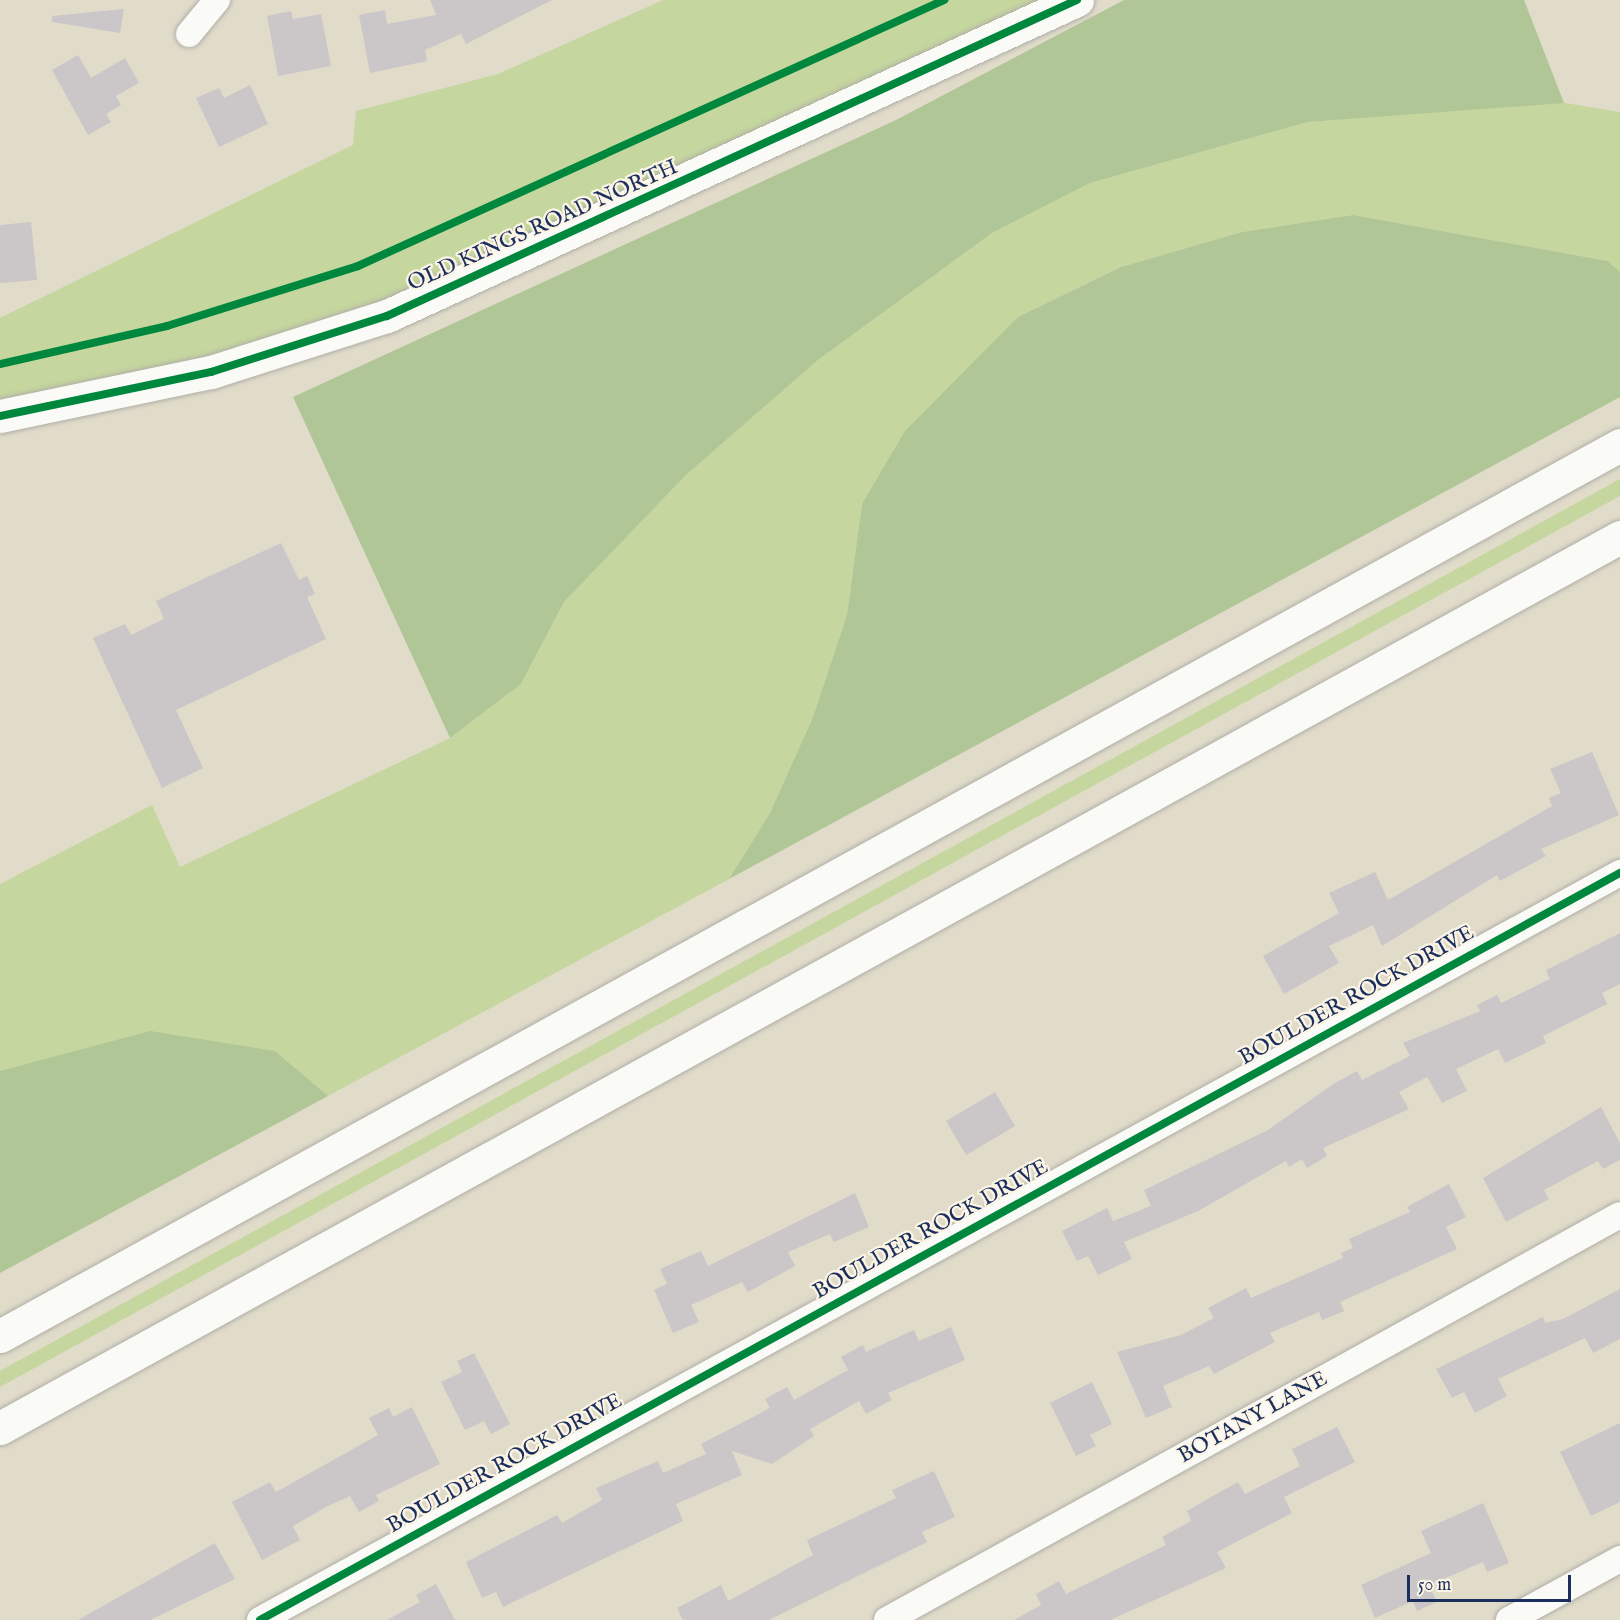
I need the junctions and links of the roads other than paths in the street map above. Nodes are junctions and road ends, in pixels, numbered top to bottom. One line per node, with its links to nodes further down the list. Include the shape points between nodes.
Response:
1 (217, 0): 3 (street)
2 (1077, 0): 4 (main road, OLD KINGS ROAD NORTH, via 387,316 211,372)
3 (189, 34)
4 (0, 416)
5 (1620, 445): 9 (main road)
6 (1620, 537): 10 (main road)
7 (1620, 873): 12 (street, BOULDER ROCK DRIVE)
8 (1620, 1215): 13 (street, BOTANY LANE)
9 (0, 1336)
10 (0, 1428)
11 (1620, 1559): 14 (street)
12 (260, 1620)
13 (887, 1620)
14 (1509, 1620)

